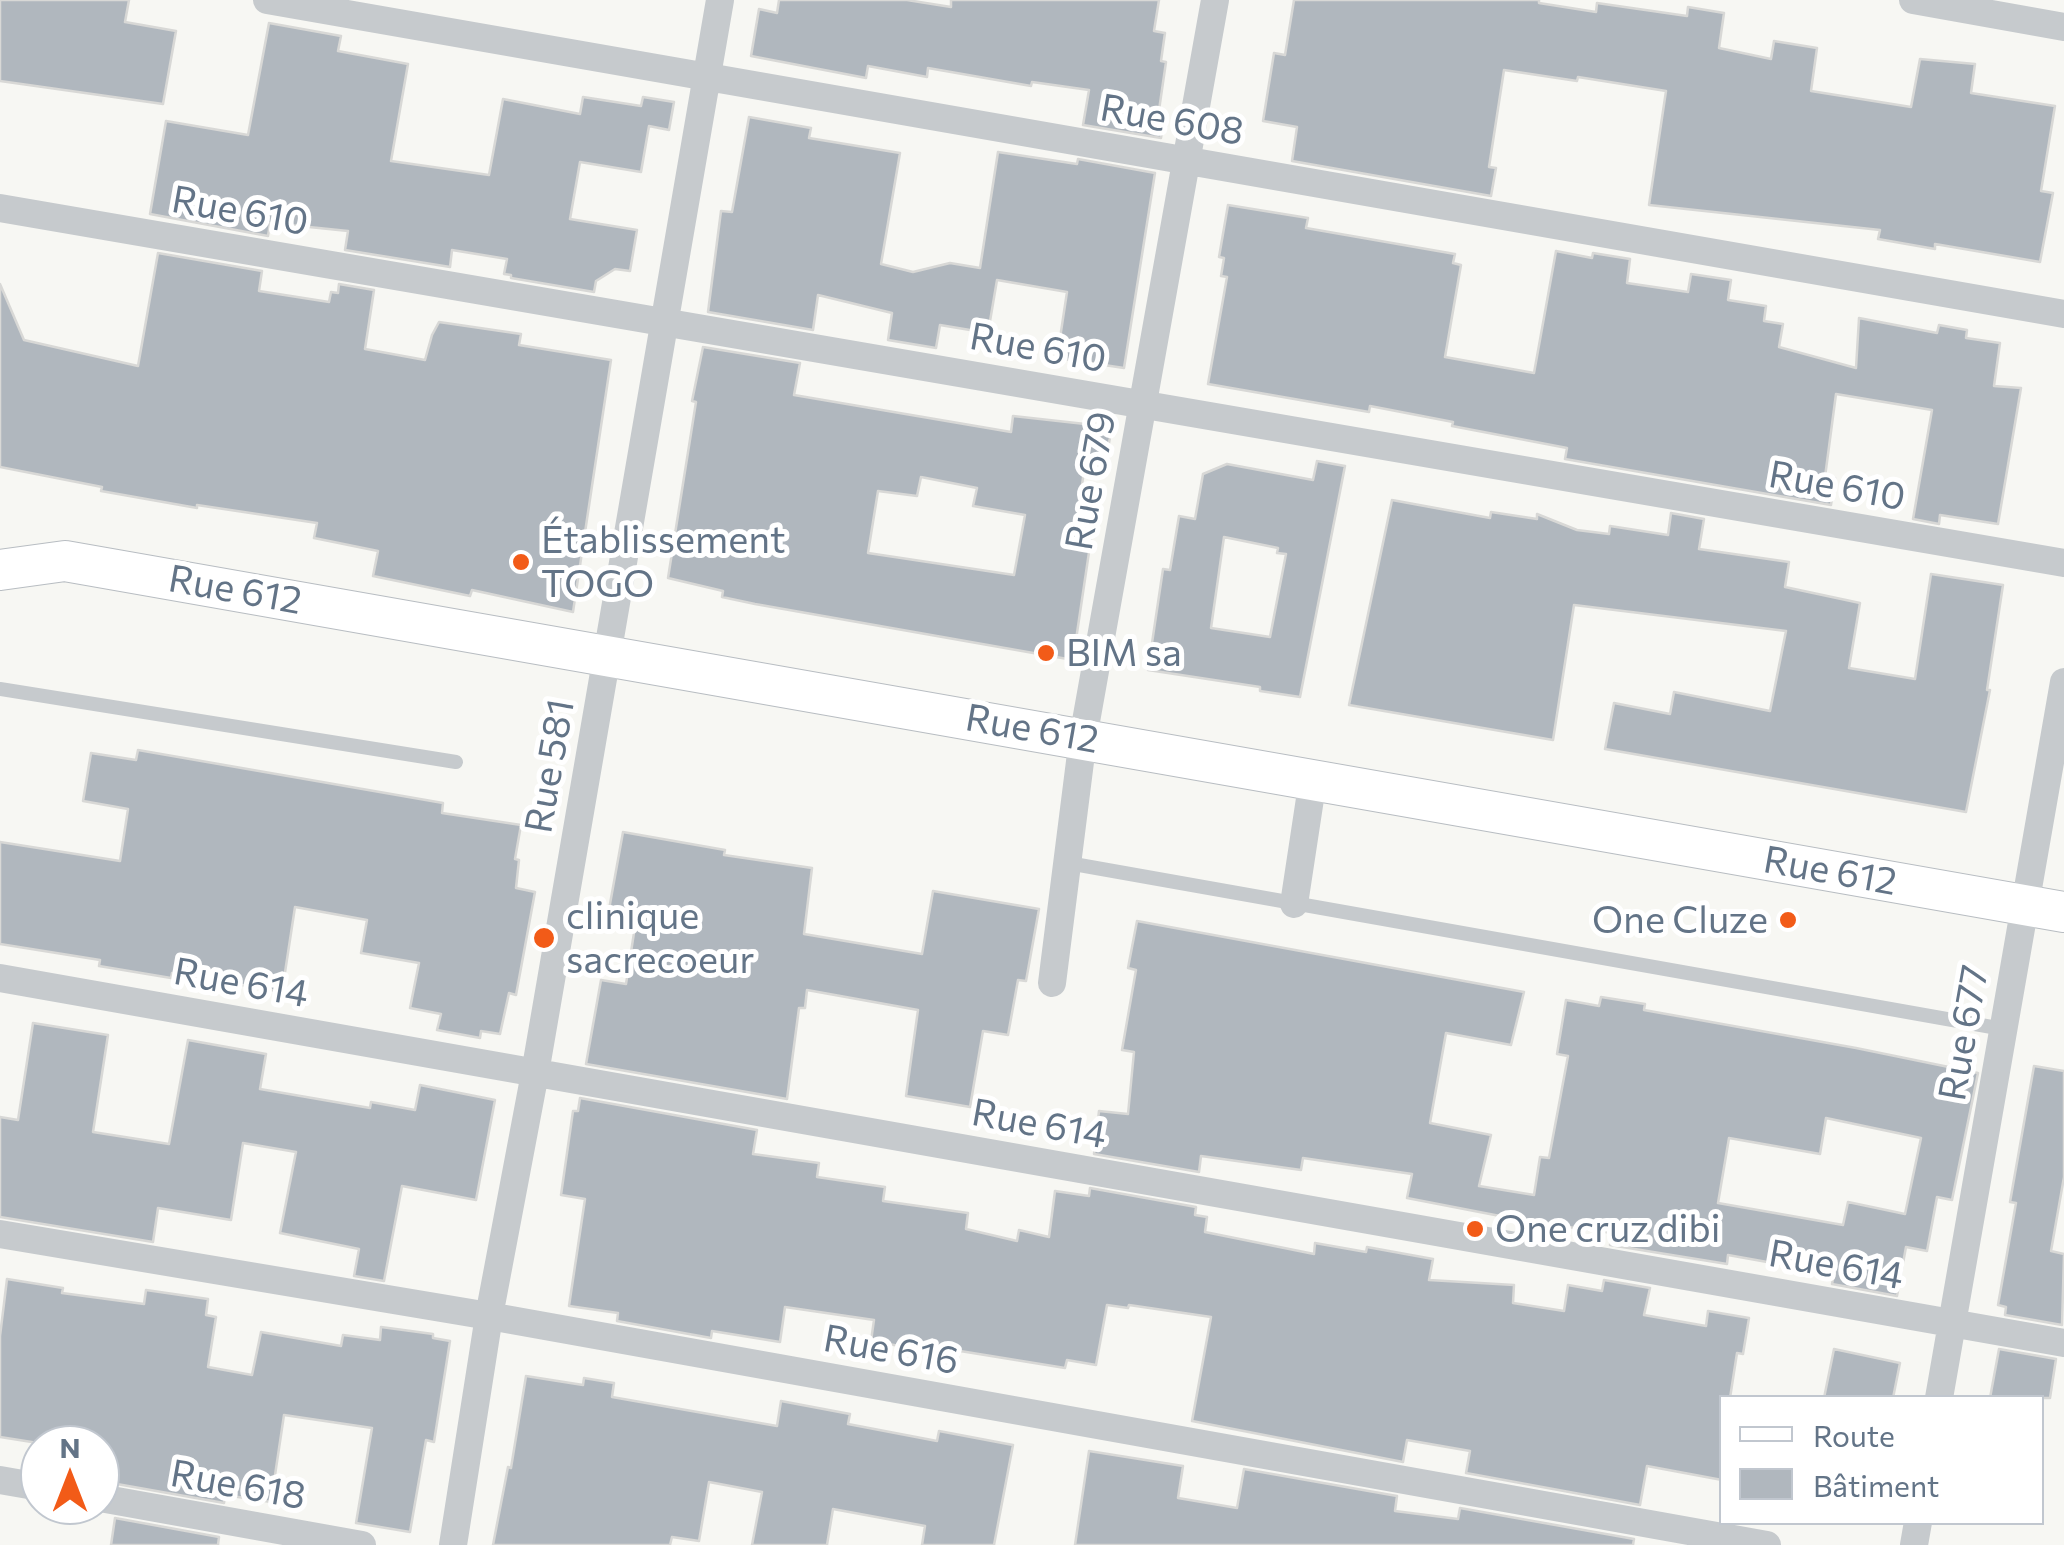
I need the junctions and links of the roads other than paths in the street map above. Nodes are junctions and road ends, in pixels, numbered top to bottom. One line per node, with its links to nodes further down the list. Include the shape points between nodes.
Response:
1 (267, 0): 6 (street, Rue 608)
2 (720, 0): 6 (street, Rue 581)
3 (1214, 0): 7 (street, Rue 679)
4 (1913, 0): 5 (street)
5 (2064, 27)
6 (707, 77): 7 (street, Rue 608); 10 (street, Rue 581)
7 (1186, 161): 9 (street, Rue 608); 11 (street, Rue 679)
8 (0, 208): 10 (street, Rue 610)
9 (2064, 314)
10 (665, 322): 11 (street, Rue 610); 14 (street, Rue 581)
11 (1142, 404): 12 (street, Rue 610); 17 (street, Rue 679)
12 (2064, 563)
13 (0, 570): 14 (street, Rue 612, via 65,561)
14 (607, 654): 17 (street, Rue 612); 27 (street, Rue 581)
15 (2064, 682): 22 (street, Rue 677)
16 (0, 689): 18 (lane)
17 (1083, 738): 19 (street, Rue 612); 20 (street, Rue 679)
18 (456, 762)
19 (1313, 779): 21 (street); 22 (street, Rue 612)
20 (1068, 864): 21 (lane); 25 (street, Rue 679)
21 (1294, 904): 26 (lane)
22 (2025, 905): 23 (street, Rue 612); 26 (street, Rue 677)
23 (2064, 912)
24 (0, 978): 27 (street, Rue 614)
25 (1052, 983)
26 (2003, 1028): 30 (street, Rue 677)
27 (535, 1073): 29 (street, Rue 581); 30 (street, Rue 614)
28 (0, 1234): 29 (street, Rue 616)
29 (489, 1316): 35 (street, Rue 581); 36 (street, Rue 616)
30 (1952, 1324): 31 (street, Rue 614); 32 (street, Rue 677)
31 (2064, 1343)
32 (1940, 1395)
33 (120, 1502): 34 (street, Rue 618)
34 (362, 1545)
35 (453, 1545)
36 (1767, 1545)

